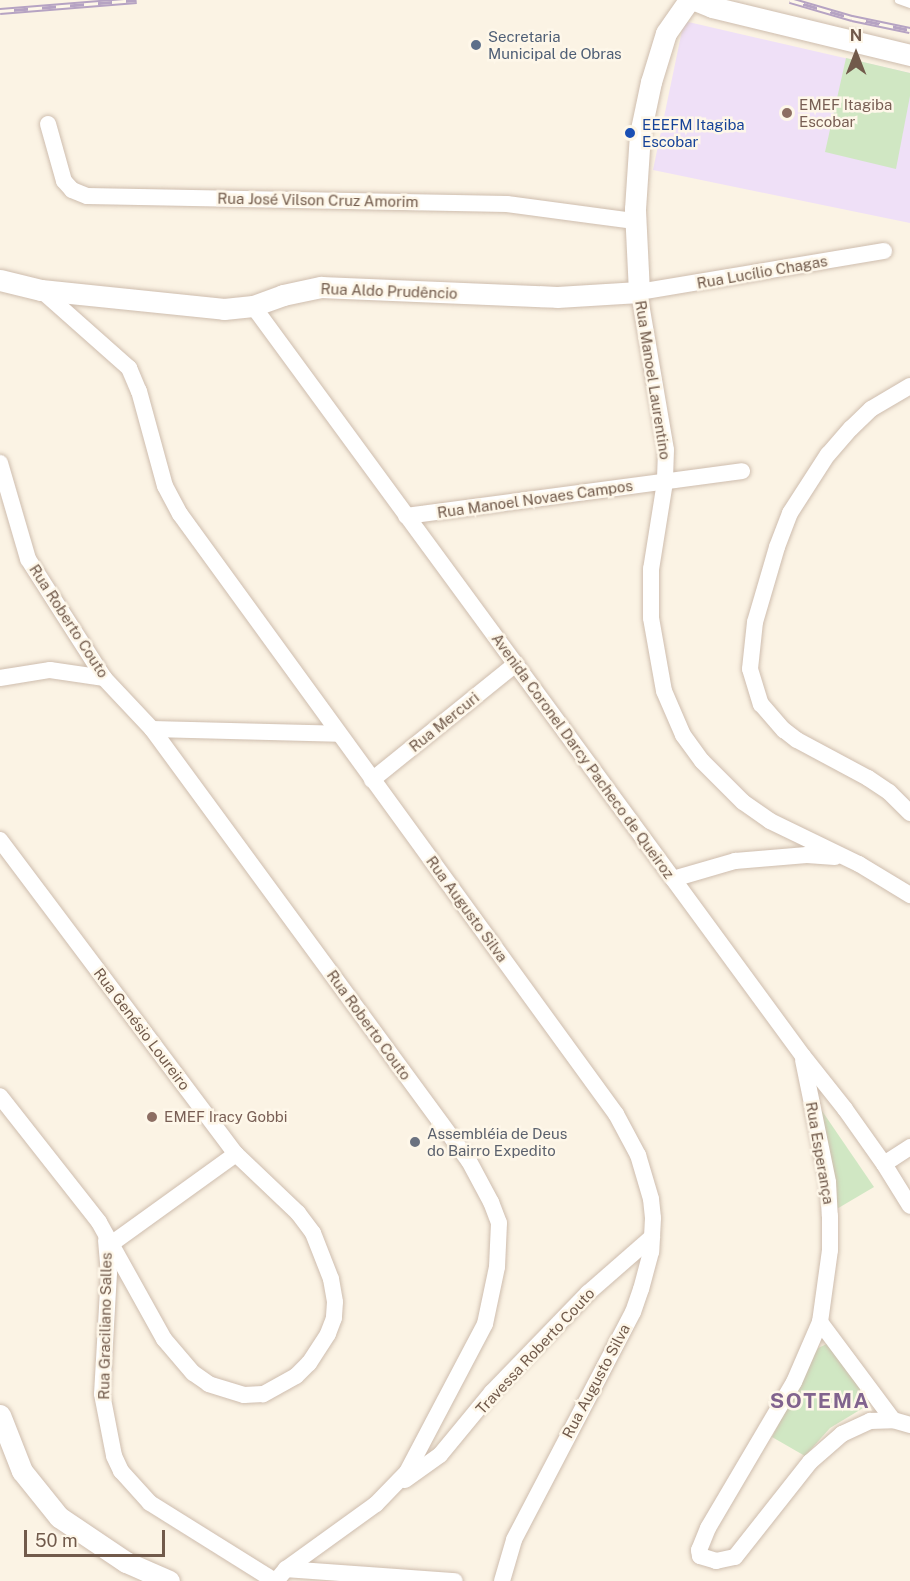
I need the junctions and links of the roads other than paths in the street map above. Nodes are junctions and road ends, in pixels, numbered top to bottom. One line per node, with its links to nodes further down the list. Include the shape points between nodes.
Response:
1 (689, 0): 7 (street, Rua Manoel Laurentino, via 666,33 651,82 638,145)
2 (695, 0): 5 (street)
3 (899, 0): 4 (lane)
4 (910, 4)
5 (910, 55)
6 (48, 124): 7 (street, Rua José Vilson Cruz Amorim, via 64,181 72,190 87,196 507,204)
7 (635, 221): 11 (street, Rua Manoel Laurentino)
8 (884, 251): 11 (street, Rua Lucílio Chagas)
9 (0, 280): 10 (street, Rua Aldo Prudêncio)
10 (41, 290): 12 (street, Rua Aldo Prudêncio, via 212,308); 22 (street, Rua Augusto Silva, via 129,368 172,501)
11 (639, 292): 12 (street, Rua Aldo Prudêncio, via 557,297 332,287 303,290); 16 (street, Rua Manoel Laurentino, via 663,428)
12 (253, 306): 17 (street, Avenida Coronel Darcy Pacheco de Queiroz)
13 (910, 386): 24 (street, via 871,409 851,428 828,454 790,513 755,622 750,669 761,704 784,730 868,778)
14 (0, 463): 20 (street, Rua Roberto Couto, via 28,559)
15 (742, 471): 16 (street, Rua Manoel Novaes Campos)
16 (665, 482): 17 (street, Rua Manoel Novaes Campos); 26 (street, Rua Manoel Laurentino, via 653,548 651,618 664,691 683,735 702,761 743,802 797,835)
17 (406, 516): 18 (street, Avenida Coronel Darcy Pacheco de Queiroz)
18 (516, 664): 23 (street, Rua Mercuri); 27 (street, Avenida Coronel Darcy Pacheco de Queiroz)
19 (0, 678): 20 (street, via 50,670)
20 (104, 678): 21 (street, Rua Roberto Couto)
21 (152, 729): 22 (street); 41 (street, Rua Roberto Couto, via 469,1161 499,1223 497,1267 485,1324 407,1472)
22 (338, 734): 23 (street, Rua Augusto Silva)
23 (372, 780): 36 (street, Rua Augusto Silva, via 616,1114 645,1176 652,1209)
24 (910, 813)
25 (0, 840): 32 (street, Rua Genésio Loureiro)
26 (859, 864): 27 (street, via 828,857 774,856 735,861); 28 (street, Rua Manoel Laurentino)
27 (674, 879): 29 (street, Avenida Coronel Darcy Pacheco de Queiroz)
28 (910, 895)
29 (803, 1056): 33 (street, Avenida Coronel Darcy Pacheco de Queiroz); 37 (street, Rua Esperança, via 828,1182 830,1250)
30 (0, 1096): 35 (street, Rua Graciliano Salles)
31 (910, 1147): 33 (street)
32 (236, 1154): 35 (street, Rua Graciliano Salles); 35 (street, Rua Genésio Loureiro, via 313,1233 331,1279 335,1302 331,1326 320,1350 296,1376 263,1394 244,1395 209,1384 193,1373 164,1339)
33 (884, 1164): 34 (street, Avenida Coronel Darcy Pacheco de Queiroz)
34 (910, 1206)
35 (108, 1238): 42 (street, Rua Graciliano Salles, via 102,1394 111,1444 121,1471 150,1503)
36 (652, 1238): 41 (street, Travessa Roberto Couto, via 588,1293 492,1392 440,1455); 45 (street, Rua Augusto Silva, via 633,1312 514,1540)
37 (820, 1322): 39 (street); 39 (street, Rua Esperança, via 788,1392 708,1528 700,1556 716,1561 735,1557 826,1446 857,1425)
38 (0, 1415): 43 (street, via 22,1472 59,1517 126,1562)
39 (893, 1420): 40 (street)
40 (910, 1425)
41 (392, 1489): 42 (street, Rua Roberto Couto)
42 (279, 1577): 44 (street)
43 (169, 1581)
44 (455, 1581)
45 (502, 1581)

